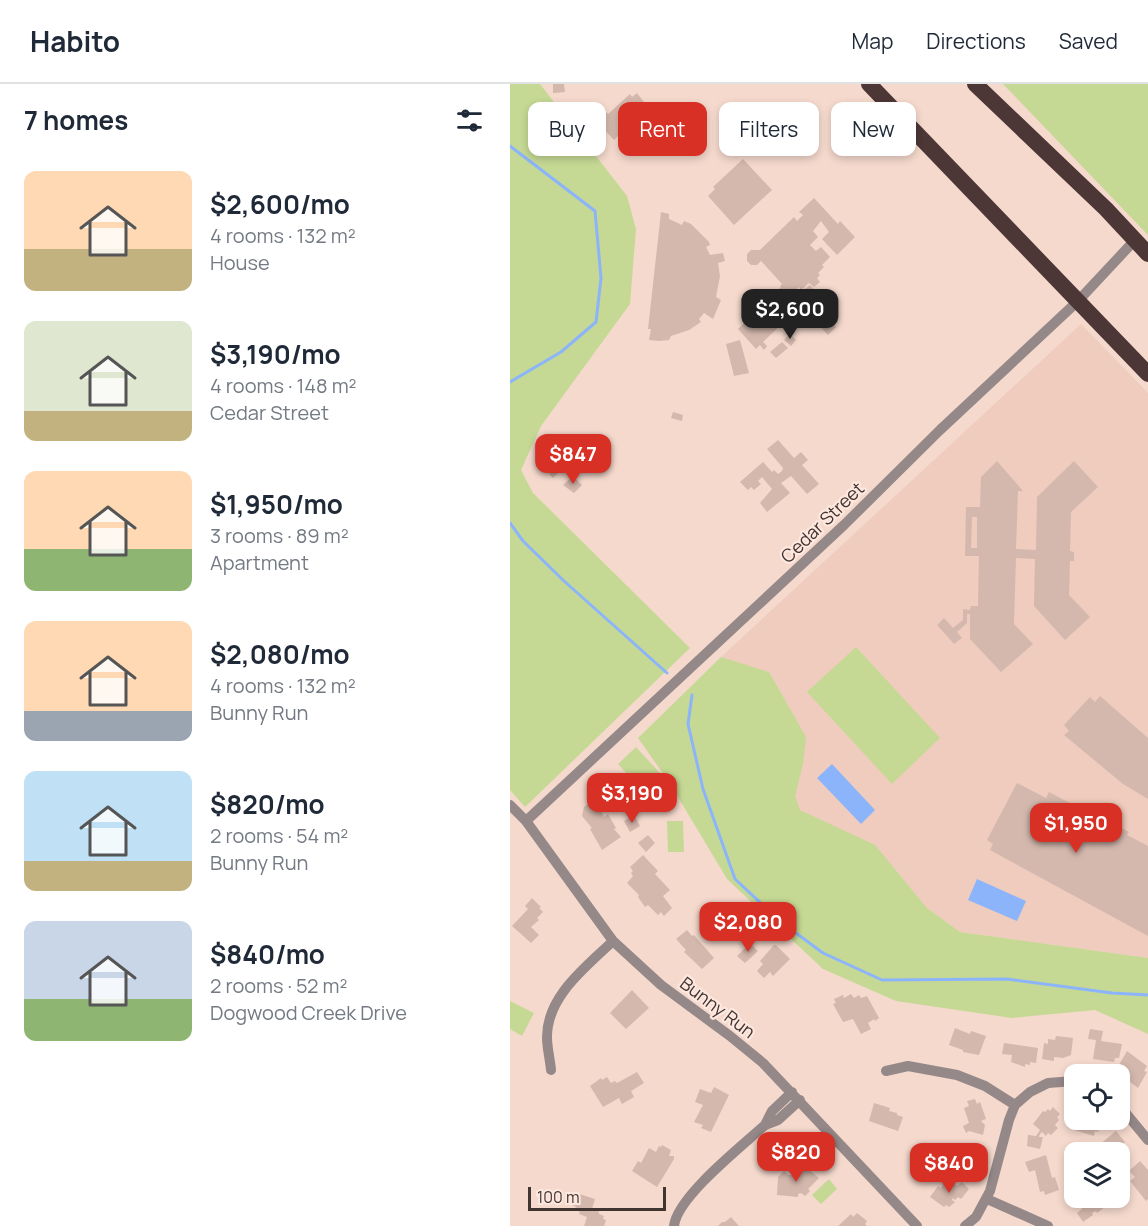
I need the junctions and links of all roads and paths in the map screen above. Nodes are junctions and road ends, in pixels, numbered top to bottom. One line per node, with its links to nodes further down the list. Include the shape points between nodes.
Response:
1 (869, 84): 5 (highway)
2 (975, 84): 3 (highway)
3 (1135, 240): 4 (highway); 5 (street, Cedar Street)
4 (1148, 254)
5 (1078, 301): 6 (highway); 8 (street, Cedar Street)
6 (1148, 374)
7 (510, 805): 8 (street, Bunny Run)
8 (526, 822): 9 (street, Bunny Run)
9 (613, 941): 10 (street, via 571,982 554,1006 547,1036); 13 (street, Bunny Run, via 661,985 763,1063)
10 (551, 1070)
11 (886, 1071): 14 (street, via 908,1066 957,1075)
12 (1064, 1082): 14 (street, via 1048,1083)
13 (796, 1096): 18 (street, via 778,1120 765,1125 687,1198); 19 (street, Bunny Run)
14 (1016, 1105): 17 (street)
15 (1130, 1118): 16 (street)
16 (1148, 1140)
17 (987, 1199): 20 (street); 21 (street)
18 (674, 1226)
19 (917, 1226)
20 (965, 1226)
21 (1048, 1226)

